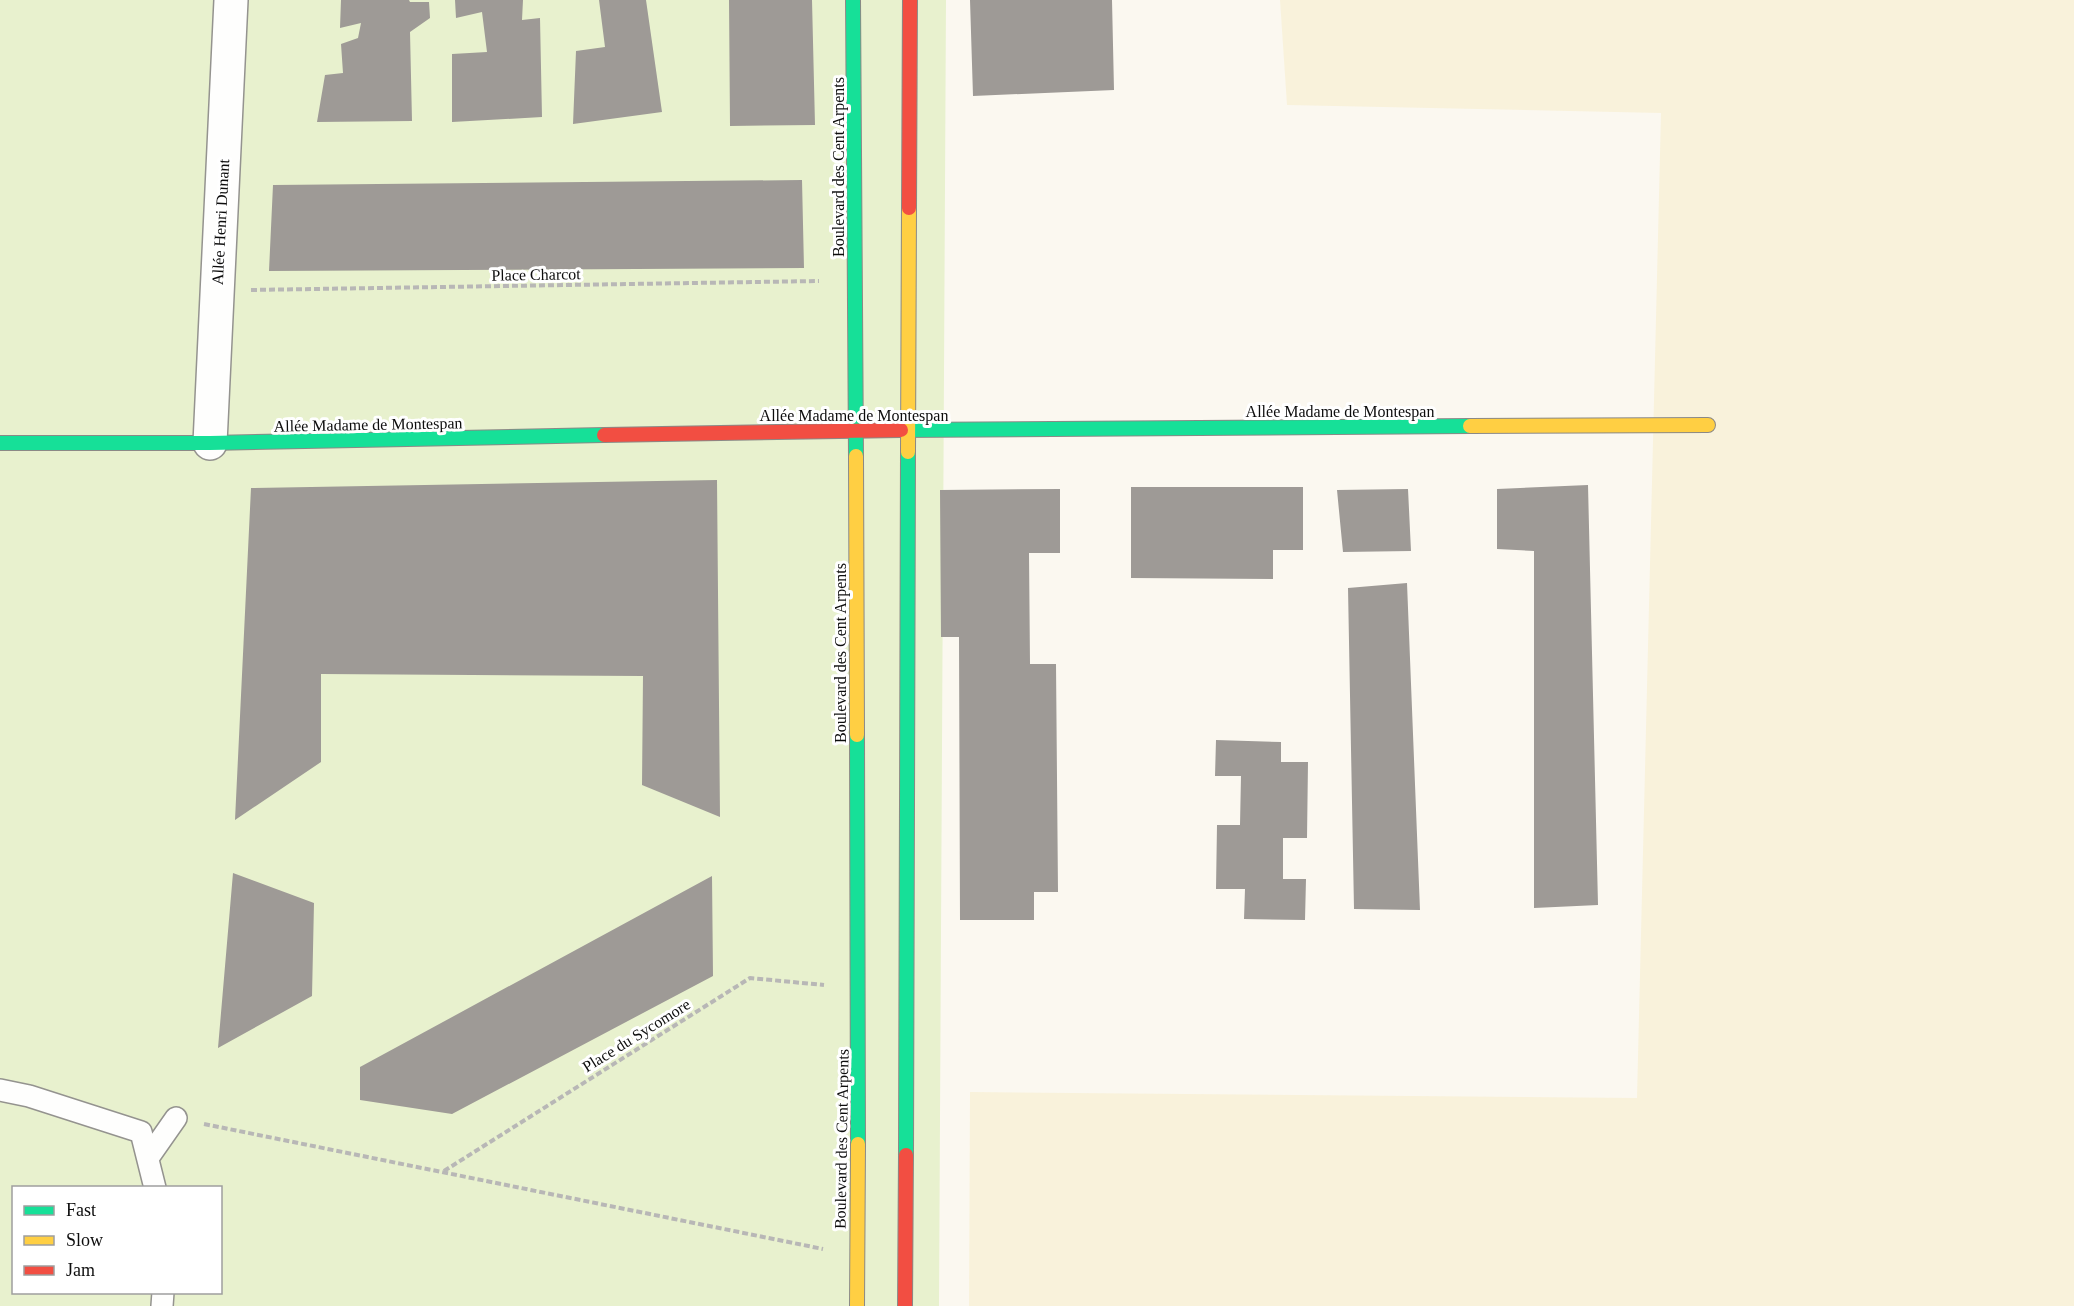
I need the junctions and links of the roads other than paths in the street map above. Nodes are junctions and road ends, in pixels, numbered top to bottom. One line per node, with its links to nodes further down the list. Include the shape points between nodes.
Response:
1 (231, 0): 8 (street, Allée Henri Dunant)
2 (853, 0): 5 (street, Boulevard des Cent Arpents)
3 (910, 0): 6 (street)
4 (1708, 425): 6 (street, Allée Madame de Montespan)
5 (855, 430): 6 (street, Allée Madame de Montespan); 8 (street, Allée Madame de Montespan); 13 (street, Boulevard des Cent Arpents, via 859,988)
6 (908, 431): 14 (street)
7 (0, 443): 8 (street, Allée Madame de Montespan)
8 (210, 443)
9 (0, 1090): 11 (lane, via 141,1132)
10 (176, 1118): 11 (lane)
11 (148, 1158): 12 (lane)
12 (155, 1186)
13 (856, 1306)
14 (905, 1306)

